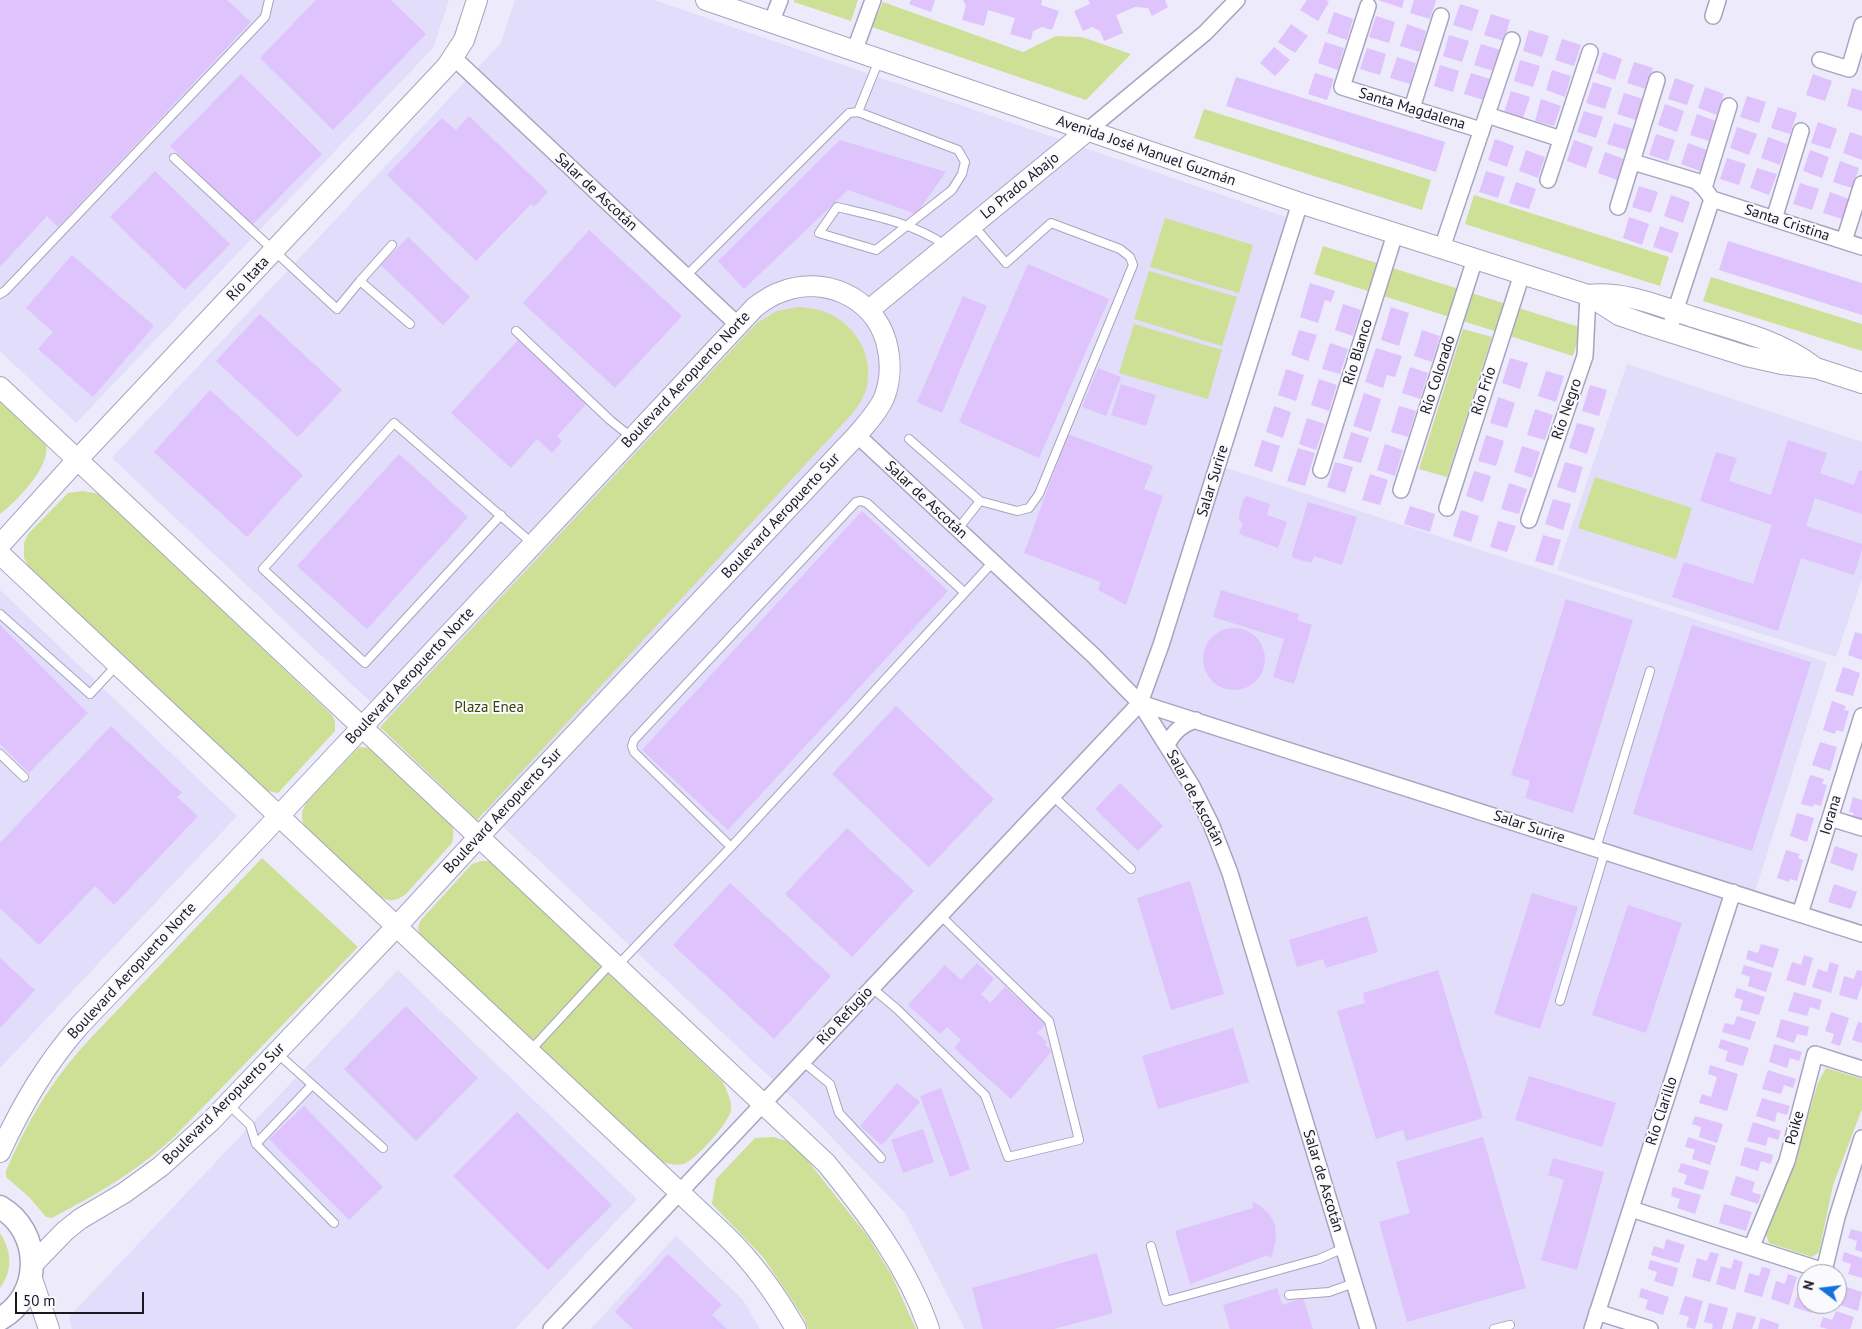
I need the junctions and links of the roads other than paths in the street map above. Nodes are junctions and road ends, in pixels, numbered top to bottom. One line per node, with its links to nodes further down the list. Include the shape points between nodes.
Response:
1 (269, 0): 49 (lane, via 265,17)
2 (477, 0): 16 (street, Río Itata, via 464,40)
3 (706, 0): 11 (street, Avenida José Manuel Guzmán)
4 (780, 0): 11 (street)
5 (873, 0): 14 (street)
6 (1237, 0): 25 (street, Lo Prado Abajo, via 1205,33)
7 (1718, 0): 10 (street)
8 (1368, 6): 21 (street, Santa Magdalena, via 1342,87)
9 (1441, 16): 21 (street)
10 (1713, 16)
11 (772, 23): 14 (street, Avenida José Manuel Guzmán)
12 (1862, 25): 18 (street, via 1850,69)
13 (1512, 40): 23 (street, Santa Magdalena)
14 (854, 52): 17 (street, Avenida José Manuel Guzmán)
15 (1590, 52): 27 (street)
16 (454, 58): 44 (street, Río Itata); 47 (street, Salar de Ascotán)
17 (879, 60): 22 (lane); 25 (street, Avenida José Manuel Guzmán)
18 (1820, 60)
19 (1657, 80): 29 (street)
20 (1729, 106): 32 (street)
21 (1412, 108): 24 (street, Santa Magdalena)
22 (858, 112): 36 (lane, via 958,150 965,162 952,190); 47 (lane, via 849,113)
23 (1487, 115): 24 (street, Santa Magdalena); 27 (street)
24 (1481, 130): 42 (street, Santa Magdalena)
25 (1087, 131): 33 (street, Avenida José Manuel Guzmán); 37 (street, Lo Prado Abajo)
26 (1801, 131): 35 (street)
27 (1561, 139): 30 (street)
28 (174, 158): 44 (lane)
29 (1633, 162): 32 (street, Santa Cristina, via 1696,181); 34 (street)
30 (1548, 180)
31 (1862, 184): 39 (street)
32 (1708, 193): 35 (street, Santa Cristina); 52 (street)
33 (1300, 203): 38 (street, Avenida José Manuel Guzmán); 79 (street, Salar Surire)
34 (1618, 207)
35 (1774, 219): 39 (street, Santa Cristina)
36 (909, 225): 36 (lane, via 837,207 819,233 876,250); 41 (lane)
37 (973, 225): 41 (street, Lo Prado Abajo); 66 (lane, via 1006,263 1051,223 1120,249 1130,257 1133,265 1038,494 1029,508 1017,511)
38 (1395, 234): 42 (street, Avenida José Manuel Guzmán); 64 (street, Río Blanco)
39 (1844, 241): 43 (street, Santa Cristina)
40 (392, 245): 48 (lane)
41 (947, 246): 51 (street, Lo Prado Abajo)
42 (1442, 248): 45 (street, Avenida José Manuel Guzmán)
43 (1862, 248)
44 (274, 251): 48 (lane, via 337,309); 63 (street, Río Itata)
45 (1475, 259): 46 (street, Avenida José Manuel Guzmán); 65 (street, Río Colorado)
46 (1522, 274): 50 (street, Avenida José Manuel Guzmán); 67 (street, Río Frío)
47 (686, 276): 54 (street, Salar de Ascotán)
48 (360, 281): 53 (lane)
49 (0, 294)
50 (1588, 295): 52 (street, Avenida José Manuel Guzmán, via 1624,296); 56 (street, Avenida José Manuel Guzmán, via 1619,315); 69 (street, Río Negro, via 1585,356)
51 (869, 310): 54 (street, Boulevard Aeropuerto Norte, via 840,291 804,286 769,297); 60 (street, Boulevard Aeropuerto Sur, via 879,324 888,350 889,381 874,415)
52 (1675, 312): 56 (street); 57 (street, Avenida José Manuel Guzmán, via 1778,345)
53 (410, 324)
54 (738, 325): 61 (street, Boulevard Aeropuerto Norte)
55 (516, 331): 61 (lane)
56 (1668, 332): 57 (street, Avenida José Manuel Guzmán, via 1764,361)
57 (1816, 368): 58 (street, Avenida José Manuel Guzmán)
58 (1862, 383)
59 (0, 387): 63 (street)
60 (857, 435): 70 (street, Salar de Ascotán); 90 (street, Boulevard Aeropuerto Sur)
61 (632, 439): 71 (street, Boulevard Aeropuerto Norte)
62 (909, 439): 66 (lane)
63 (77, 460): 72 (street, Río Itata); 82 (street)
64 (1321, 470)
65 (1401, 490)
66 (980, 501): 70 (lane)
67 (1447, 508)
68 (501, 515): 68 (lane, via 394,423 263,569 365,663); 71 (lane)
69 (1529, 520)
70 (958, 529): 74 (street, Salar de Ascotán)
71 (533, 544): 82 (street, Boulevard Aeropuerto Norte)
72 (0, 545)
73 (0, 554): 77 (street)
74 (993, 562): 75 (lane); 79 (street, Salar de Ascotán)
75 (964, 592): 91 (lane); 91 (lane, via 867,503 856,502 634,740 634,752)
76 (0, 614): 77 (lane, via 90,694)
77 (117, 664): 87 (street)
78 (1650, 672): 92 (lane)
79 (1140, 703): 81 (street, Salar Surire); 83 (street, Salar de Ascotán); 86 (street, Río Refugio)
80 (1862, 716): 88 (street, Iorana)
81 (1196, 720): 83 (street, via 1176,730); 92 (street, Salar Surire)
82 (361, 728): 87 (street, Boulevard Aeropuerto Norte); 90 (street)
83 (1167, 745): 120 (street, Salar de Ascotán, via 1192,786 1228,866)
84 (0, 754): 85 (lane)
85 (24, 776)
86 (1052, 796): 93 (lane); 96 (street, Río Refugio)
87 (278, 815): 97 (street); 112 (street, Boulevard Aeropuerto Norte, via 62,1046 24,1104)
88 (1830, 818): 89 (street); 95 (street, Iorana)
89 (1862, 828)
90 (479, 837): 97 (street, Boulevard Aeropuerto Sur); 99 (street)
91 (731, 847): 99 (lane)
92 (1601, 850): 94 (street, Salar Surire); 101 (lane)
93 (1130, 868)
94 (1733, 892): 95 (street, Salar Surire); 116 (street, Río Clarillo)
95 (1800, 914): 98 (street, Salar Surire)
96 (940, 916): 100 (street, Río Refugio); 100 (lane, via 1050,1021 1079,1140 1008,1157 986,1095)
97 (397, 926): 102 (street); 103 (street, Boulevard Aeropuerto Sur)
98 (1862, 934)
99 (614, 964): 102 (lane); 107 (street)
100 (872, 988): 104 (street, Río Refugio)
101 (1560, 1001)
102 (530, 1051): 114 (street)
103 (276, 1052): 106 (lane); 108 (street, Boulevard Aeropuerto Sur)
104 (802, 1061): 107 (street, Río Refugio); 113 (lane, via 830,1084 839,1113)
105 (1862, 1069): 119 (street, Poike, via 1815,1054 1787,1161)
106 (312, 1085): 110 (lane); 111 (lane)
107 (763, 1103): 114 (street, Río Refugio); 130 (street, via 826,1163 858,1203 903,1272)
108 (227, 1104): 110 (lane, via 250,1125); 121 (street, Boulevard Aeropuerto Sur, via 160,1167 65,1231)
109 (1862, 1138): 119 (street, via 1824,1271)
110 (256, 1144): 117 (lane)
111 (383, 1148)
112 (0, 1152)
113 (881, 1158)
114 (680, 1192): 128 (street, Río Refugio); 129 (street, via 760,1272)
115 (0, 1207): 121 (main road, via 22,1227 28,1239)
116 (1631, 1209): 119 (street); 124 (street, Río Clarillo)
117 (334, 1222)
118 (1151, 1246): 120 (lane, via 1166,1301 1319,1259)
119 (1752, 1246)
120 (1344, 1248): 122 (street, Salar de Ascotán)
121 (32, 1270): 125 (main road, via 21,1299); 127 (street)
122 (1354, 1283): 123 (lane, via 1329,1292); 131 (street, Salar de Ascotán)
123 (1288, 1295)
124 (1597, 1312): 133 (street, Río Clarillo); 134 (street)
125 (0, 1319)
126 (1510, 1325): 132 (lane)
127 (49, 1329)
128 (551, 1329)
129 (796, 1329)
130 (929, 1329)
131 (1368, 1329)
132 (1494, 1329)
133 (1592, 1329)
134 (1650, 1329)

